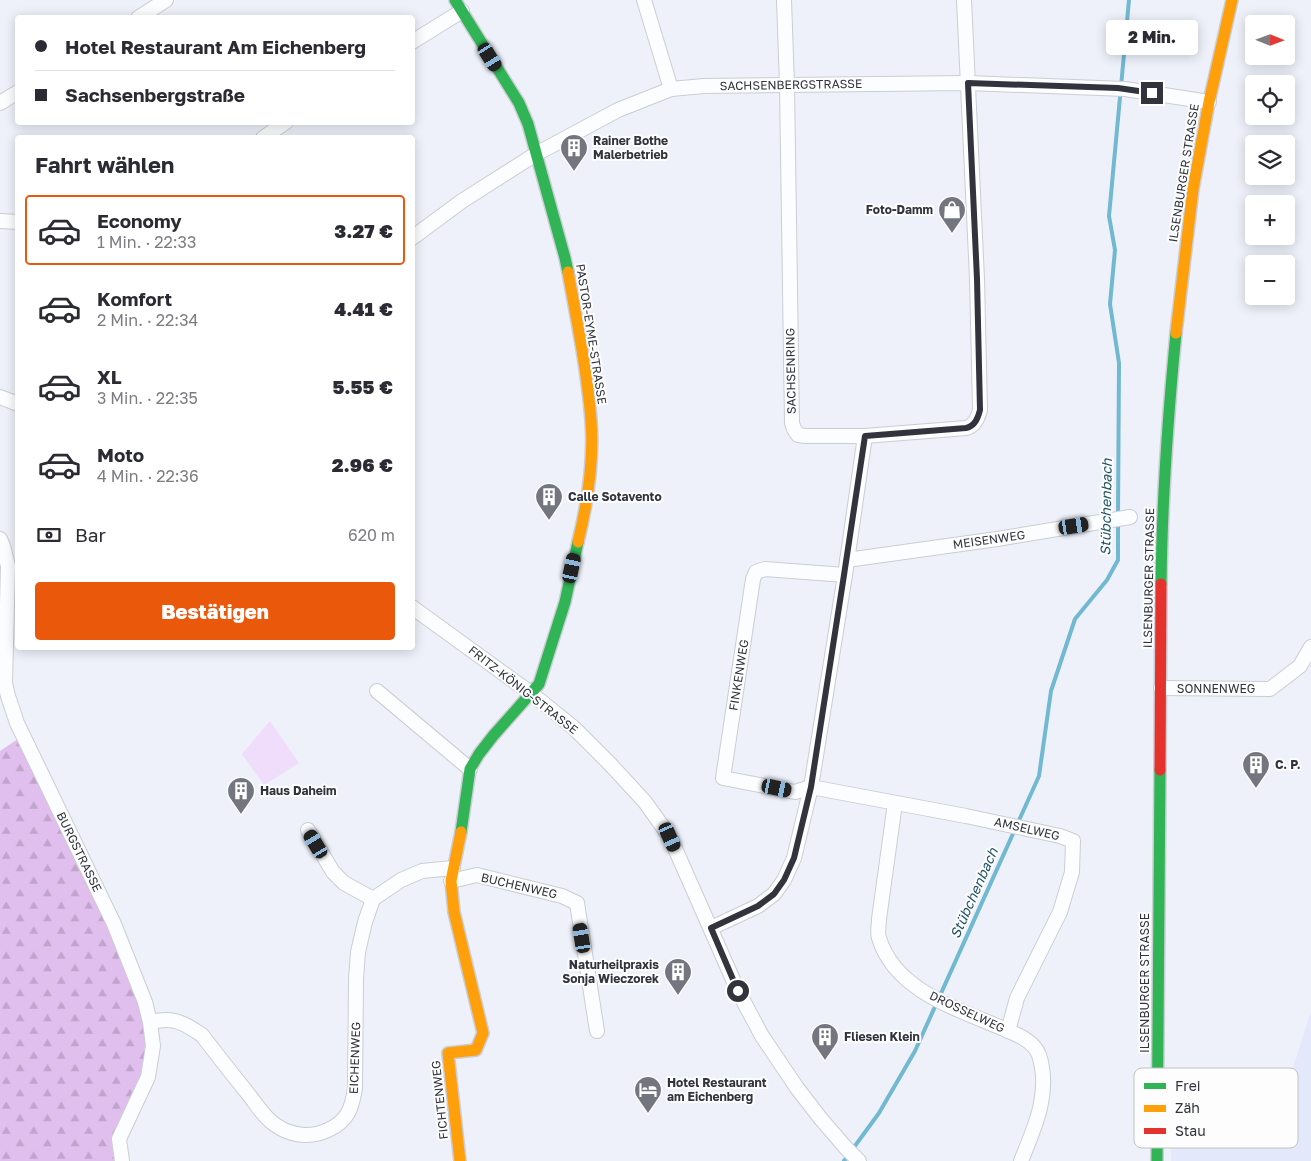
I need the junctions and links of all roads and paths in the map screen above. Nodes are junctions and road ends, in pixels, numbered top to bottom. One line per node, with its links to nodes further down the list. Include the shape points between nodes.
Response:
1 (166, 0): 7 (street)
2 (644, 0): 11 (street)
3 (784, 0): 10 (street)
4 (964, 0): 9 (street, SACHSENRING)
5 (1232, 0): 13 (street, ILSENBURGER STRASSE)
6 (458, 5): 8 (street); 17 (street, PASTOR-EYME-STRASSE, via 519,103)
7 (143, 15)
8 (415, 40)
9 (968, 83): 10 (street, SACHSENBERGSTRASSE); 13 (street, SACHSENBERGSTRASSE, via 1121,88); 23 (street, SACHSENRING, via 977,279 978,417 966,428)
10 (787, 85): 11 (street, SACHSENBERGSTRASSE); 23 (street, SACHSENRING, via 794,429 798,435 806,436)
11 (671, 89): 17 (street, SACHSENBERGSTRASSE, via 618,110)
12 (15, 94): 14 (street)
13 (1209, 102): 30 (street, ILSENBURGER STRASSE, via 1193,189 1171,381 1163,516)
14 (0, 103)
15 (282, 125): 16 (street)
16 (267, 135)
17 (536, 154): 20 (street, SACHSENBERGSTRASSE); 32 (street, PASTOR-EYME-STRASSE, via 565,258 584,360 591,452 584,517 565,602 540,684)
18 (0, 221): 19 (street)
19 (15, 222)
20 (415, 236)
21 (0, 397): 22 (street)
22 (15, 403)
23 (865, 436): 26 (street)
24 (1122, 519): 26 (street, MEISENWEG)
25 (0, 540): 40 (street, BURGSTRASSE, via 8,566 5,682 8,696 17,723 114,924)
26 (847, 560): 27 (street)
27 (844, 575): 34 (street); 34 (street, FINKENWEG, via 765,569 756,572 753,579 723,778 795,792)
28 (415, 609): 32 (street, FRITZ-KÖNIG-STRASSE)
29 (1311, 647): 30 (street, SONNENWEG, via 1300,666 1270,689)
30 (1161, 688): 43 (street, ILSENBURGER STRASSE)
31 (378, 691): 33 (street)
32 (532, 694): 33 (street, via 478,754); 39 (street, FRITZ-KÖNIG-STRASSE, via 574,728 645,802 670,837)
33 (470, 769): 37 (street)
34 (811, 787): 35 (street, AMSELWEG); 39 (street, via 794,858 784,880 774,894 758,906)
35 (895, 803): 42 (street, DROSSELWEG, via 878,937 888,958 919,990); 42 (street, AMSELWEG, via 1016,826 1073,841 1072,872 1060,912 1017,998)
36 (308, 830): 38 (street, via 333,872 344,883)
37 (452, 875): 38 (street, via 422,872 401,880); 41 (street, BUCHENWEG, via 477,875 562,896 576,903); 47 (street, FICHTENWEG, via 454,912 483,1033 476,1050 448,1054)
38 (373, 899): 40 (street, EICHENWEG, via 358,952 353,1104 335,1127 321,1133 289,1133 275,1125 261,1110 202,1035 177,1022)
39 (711, 928): 45 (street, FRITZ-KÖNIG-STRASSE, via 762,1036 821,1120)
40 (150, 1022): 46 (street, BURGSTRASSE, via 153,1046 148,1078 119,1139)
41 (597, 1031)
42 (1008, 1031): 48 (street, DROSSELWEG, via 1026,1040 1038,1053 1043,1075 1044,1090 1038,1118)
43 (1158, 1068)
44 (1157, 1148): 49 (street, ILSENBURGER STRASSE)
45 (853, 1155)
46 (122, 1161)
47 (460, 1161)
48 (1021, 1161)
49 (1157, 1161)

